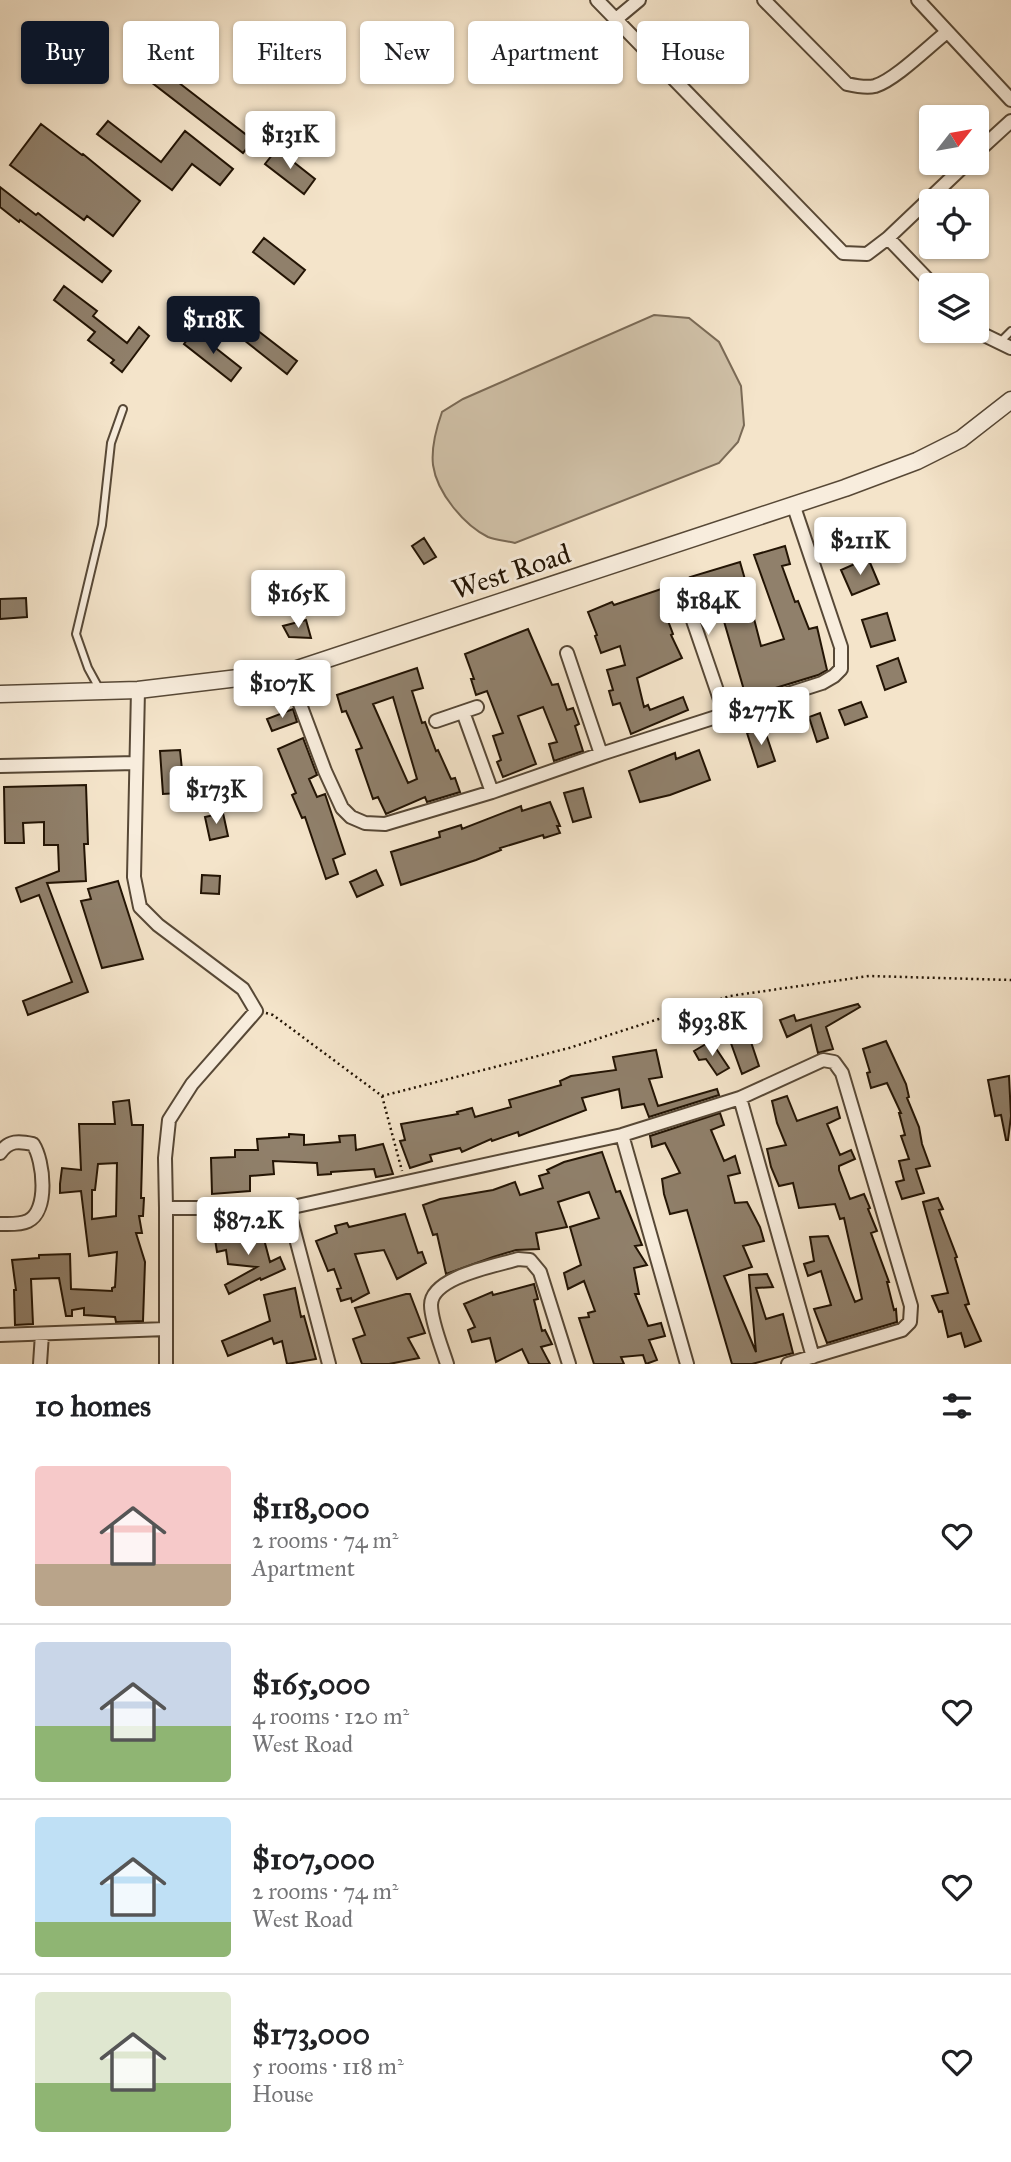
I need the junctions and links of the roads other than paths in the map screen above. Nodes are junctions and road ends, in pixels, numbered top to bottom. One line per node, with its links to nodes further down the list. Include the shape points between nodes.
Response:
1 (597, 0): 5 (street)
2 (639, 0): 5 (street)
3 (764, 0): 6 (street, via 847,84 859,87 888,79)
4 (918, 0): 6 (street)
5 (615, 20): 11 (street, via 844,253 867,254)
6 (947, 33): 7 (street)
7 (1011, 100)
8 (1011, 121): 9 (street)
9 (989, 141)
10 (954, 175): 11 (street)
11 (888, 237): 12 (street)
12 (922, 273)
13 (1011, 331): 15 (lane)
14 (989, 337): 15 (street)
15 (1006, 345)
16 (1011, 400): 18 (street, West Road, via 961,439 917,461)
17 (123, 409): 22 (lane, via 111,443 102,525 76,634)
18 (793, 505): 21 (street, West Road); 27 (street, via 841,647 841,669 822,682)
19 (688, 606): 27 (street)
20 (567, 653): 29 (street)
21 (288, 673): 23 (street, West Road); 32 (street, via 325,771 351,817 385,824)
22 (100, 690): 23 (street, West Road); 24 (street, West Road)
23 (138, 690): 30 (street)
24 (0, 694)
25 (477, 707): 26 (street)
26 (463, 712): 28 (street); 32 (street)
27 (725, 715): 29 (street)
28 (436, 721)
29 (601, 754): 32 (street)
30 (136, 763): 31 (street); 36 (street, via 134,877 140,907 243,989 256,1011 192,1084 169,1120)
31 (0, 766)
32 (492, 792)
33 (740, 1098): 34 (street); 42 (street); 42 (street, via 822,1060 839,1068 911,1306 910,1322 902,1330)
34 (622, 1135): 37 (street); 48 (street)
35 (0, 1153): 38 (street, via 18,1141 33,1144 43,1172 35,1216 27,1222)
36 (166, 1208): 37 (street); 39 (street)
37 (288, 1208): 45 (street)
38 (0, 1224)
39 (166, 1329): 40 (street); 44 (street)
40 (42, 1334): 41 (street); 43 (street)
41 (0, 1335)
42 (813, 1357): 49 (street)
43 (40, 1364)
44 (166, 1364)
45 (329, 1364)
46 (447, 1364): 47 (street, via 431,1306 434,1292 445,1282 518,1259 530,1260 540,1272)
47 (569, 1364)
48 (687, 1364)
49 (788, 1364)

